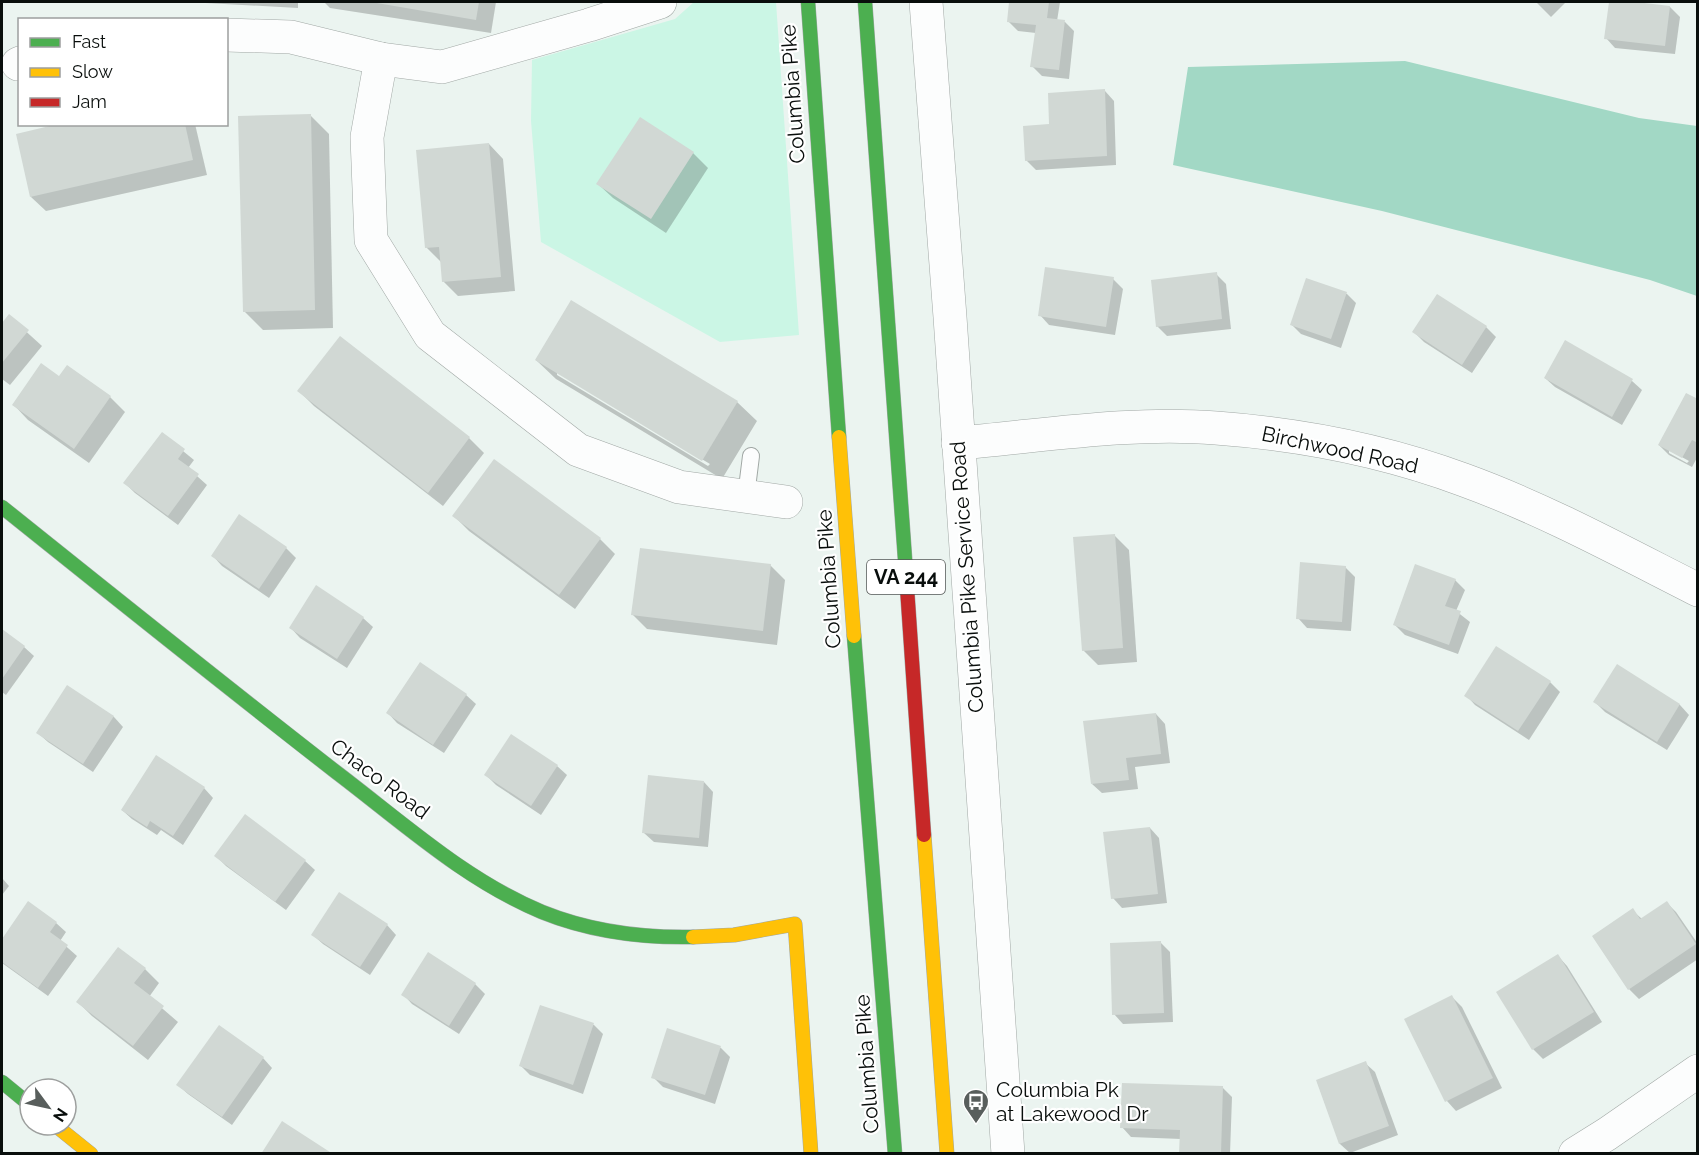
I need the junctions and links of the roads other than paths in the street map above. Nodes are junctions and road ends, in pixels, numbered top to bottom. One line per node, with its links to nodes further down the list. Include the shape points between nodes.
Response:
1 (660, 2): 6 (street, via 442,66)
2 (808, 2): 19 (main road, Columbia Pike / VA 244)
3 (865, 2): 20 (main road, VA 244)
4 (926, 2): 7 (street, Columbia Pike Service Road)
5 (228, 34): 6 (street, via 291,36)
6 (381, 59): 9 (street, via 367,137 371,240 430,335 578,450 680,487)
7 (958, 443): 12 (street, Birchwood Road, via 1140,427 1214,428 1287,436 1384,456 1462,479 1517,501); 21 (street, Columbia Pike Service Road)
8 (752, 456): 9 (lane)
9 (746, 496): 10 (street)
10 (786, 502)
11 (2, 507): 18 (main road, Chaco Road, via 308,750 476,878 513,899 576,922 635,934 727,936 795,924)
12 (1698, 590)
13 (1698, 1071): 22 (street)
14 (2, 1082): 15 (main road)
15 (18, 1095)
16 (70, 1137): 17 (main road)
17 (91, 1154)
18 (812, 1154)
19 (895, 1154)
20 (947, 1154)
21 (1008, 1154)
22 (1575, 1154)

